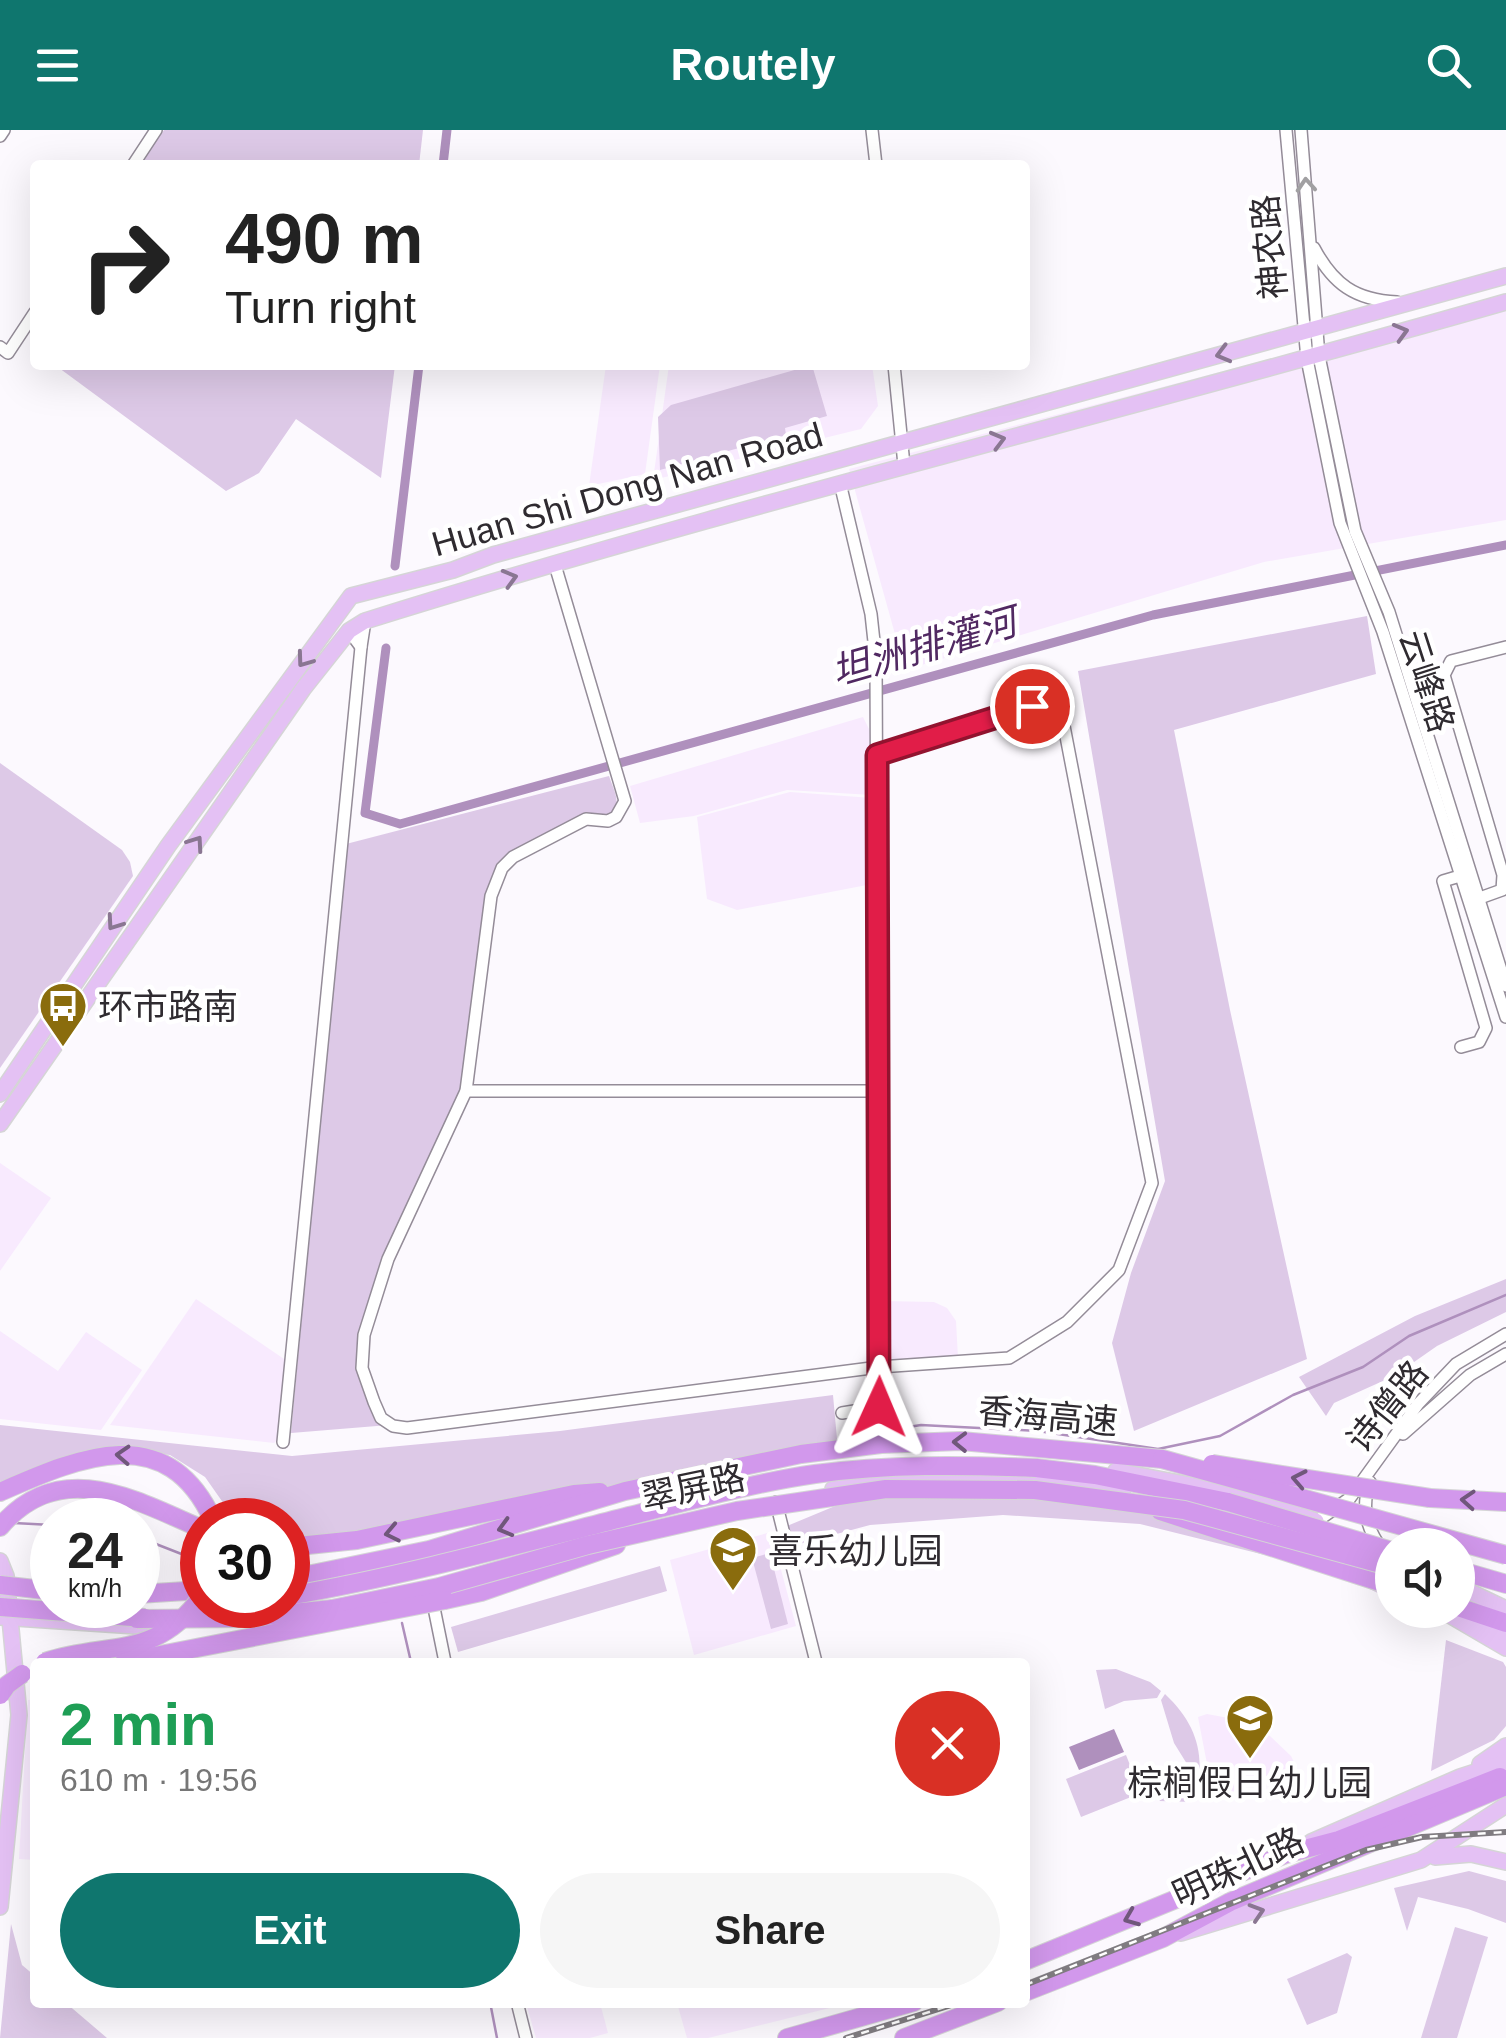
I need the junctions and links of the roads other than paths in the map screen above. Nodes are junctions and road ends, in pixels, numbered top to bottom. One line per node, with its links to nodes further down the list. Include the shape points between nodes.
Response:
1 (156, 130): 5 (street)
2 (872, 130): 6 (street)
3 (1286, 130): 12 (street, 神农路)
4 (1302, 130): 7 (street, 神农路, one-way to 4)
5 (136, 160)
6 (875, 160)
7 (1310, 239): 10 (street, via 1341,286 1360,297); 12 (street, 神农路)
8 (1506, 276): 10 (main road, Huan Shi Dong Nan Road)
9 (1506, 302): 14 (main road, Huan Shi Dong Nan Road, one-way to 9)
10 (1406, 303): 12 (main road, Huan Shi Dong Nan Road)
11 (30, 319): 13 (street, via 8,352)
12 (1311, 330): 14 (street, 神农路); 16 (main road, Huan Shi Dong Nan Road, one-way to 16)
13 (0, 347)
14 (1313, 357): 17 (main road, Huan Shi Dong Nan Road, one-way to 14); 20 (street, 云峰路, via 1349,534)
15 (894, 370): 16 (street)
16 (901, 444): 17 (street); 34 (main road, Huan Shi Dong Nan Road, one-way to 34, via 351,596 95,950)
17 (904, 465): 18 (main road, Huan Shi Dong Nan Road)
18 (840, 483): 19 (main road, Huan Shi Dong Nan Road); 25 (street, via 870,612)
19 (555, 565): 21 (main road, Huan Shi Dong Nan Road, one-way to 19); 32 (street, via 625,802 616,817 586,818 502,868 482,951)
20 (1383, 615): 26 (street, 云峰路); 27 (street, 云峰路)
21 (366, 621): 22 (main road, Huan Shi Dong Nan Road); 23 (street)
22 (348, 631): 23 (street); 35 (main road, Huan Shi Dong Nan Road, one-way to 22)
23 (361, 647): 40 (street)
24 (1506, 647): 27 (street, via 1451,661 1444,675 1504,876 1502,890)
25 (877, 755): 33 (street); 38 (street, via 1032,706 1064,726 1152,1183 1119,1270 1067,1322 1009,1358)
26 (1460, 876): 28 (street, 云峰路); 31 (street, via 1443,881 1485,1023 1481,1040)
27 (1477, 899): 28 (street, 云峰路)
28 (1500, 971): 29 (street, 云峰路); 30 (street, 云峰路)
29 (1506, 986)
30 (1506, 1017)
31 (1466, 1046)
32 (466, 1091): 33 (street); 38 (street, via 388,1259 364,1334 362,1368 381,1418 406,1428)
33 (878, 1091): 38 (street)
34 (0, 1094)
35 (0, 1124)
36 (1506, 1334): 46 (street, 诗僧路, via 1456,1364)
37 (1506, 1354): 42 (street, 诗僧路, via 1405,1430)
38 (879, 1367): 39 (street, via 879,1407)
39 (842, 1413)
40 (283, 1442)
41 (1162, 1459): 43 (highway, 香海高速, one-way to 43, via 961,1441 881,1444); 48 (highway, one-way to 41, bridge, via 1321,1484); 60 (highway, 香海高速, bridge)
42 (1368, 1484): 53 (street); 55 (street, 诗僧路, via 1365,1515)
43 (625, 1491): 57 (highway, one-way to 57, via 574,1494); 65 (highway, 香海高速, one-way to 65, via 429,1550)
44 (0, 1492): 45 (highway, one-way to 44, via 182,1476 126,1453 72,1462)
45 (200, 1498)
46 (1350, 1498): 51 (street, 诗僧路); 53 (street)
47 (776, 1500): 56 (main road, 翠屏路, via 927,1476 1036,1476 1168,1498); 68 (main road, 翠屏路); 91 (street)
48 (1506, 1502)
49 (1146, 1506): 54 (highway, bridge, via 1034,1490 886,1489 737,1510); 62 (highway, bridge, via 1184,1510); 67 (highway, bridge)
50 (180, 1519): 52 (highway, via 135,1500 77,1488 28,1503)
51 (1318, 1521): 53 (main road, 翠屏路); 72 (main road, 翠屏路, via 1238,1494 1103,1468 1039,1460 897,1461 760,1480 424,1570)
52 (0, 1527)
53 (1341, 1529): 56 (street); 58 (main road, 翠屏路); 63 (street)
54 (644, 1534): 82 (highway, bridge, via 332,1610); 89 (highway, bridge, via 481,1592)
55 (1375, 1538)
56 (1314, 1540): 63 (main road, 翠屏路)
57 (310, 1545)
58 (1375, 1545)
59 (1375, 1548): 71 (highway, 香海高速, bridge, via 1228,1502 1095,1475 962,1464 884,1467 732,1490)
60 (1506, 1555)
61 (0, 1561): 75 (main road, via 6,1576)
62 (1375, 1561)
63 (1364, 1563): 64 (main road, 翠屏路)
64 (1375, 1568)
65 (310, 1574)
66 (1475, 1576): 70 (highway)
67 (1375, 1580)
68 (429, 1584): 75 (main road, 翠屏路, via 280,1617 206,1625 135,1627); 90 (street)
69 (1475, 1585): 70 (highway)
70 (1506, 1586)
71 (310, 1593)
72 (310, 1593)
73 (1475, 1593): 78 (main road)
74 (30, 1597): 75 (highway, bridge)
75 (2, 1605): 76 (highway, bridge); 77 (main road); 93 (main road)
76 (30, 1608)
77 (180, 1609)
78 (1506, 1609)
79 (1475, 1614): 83 (highway)
80 (180, 1616): 88 (highway, bridge, via 142,1643)
81 (1475, 1618): 85 (main road)
82 (160, 1619)
83 (1506, 1624)
84 (1472, 1628): 86 (main road)
85 (1506, 1635)
86 (1506, 1648)
87 (0, 1654): 93 (main road)
88 (65, 1658)
89 (144, 1658)
90 (444, 1658)
91 (815, 1658)
92 (30, 1672): 93 (highway, bridge, via 7,1685)
93 (5, 1694): 103 (main road, via 20,1716)
94 (1506, 1746): 97 (main road)
95 (1506, 1762): 97 (main road, 明珠北路)
96 (1506, 1774): 100 (highway, 明珠北路, via 1340,1840)
97 (1460, 1777): 100 (main road, 明珠北路)
98 (1506, 1786): 104 (highway, 明珠北路, via 1230,1902)
99 (1506, 1806): 101 (main road, 明珠北路)
100 (1286, 1854): 105 (highway, 明珠北路, one-way to 105)
101 (1421, 1860): 102 (main road, via 1471,1854); 104 (main road, 明珠北路, one-way to 101)
102 (1506, 1862)
103 (0, 1907)
104 (1163, 1938): 106 (highway, 明珠北路)
105 (1030, 1959)
106 (1030, 1990)
107 (519, 2008): 111 (street)
108 (885, 2008): 112 (highway)
109 (983, 2008): 110 (highway)
110 (913, 2037)
111 (526, 2038)
112 (787, 2038)

